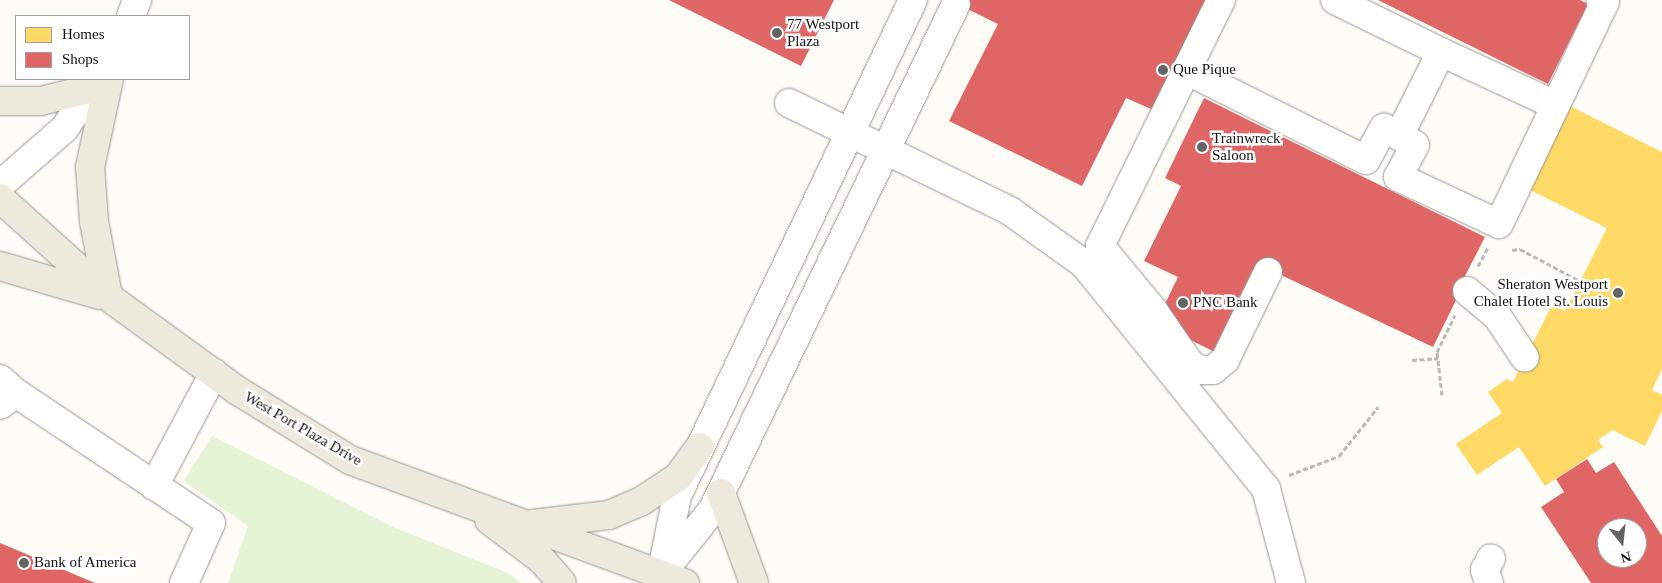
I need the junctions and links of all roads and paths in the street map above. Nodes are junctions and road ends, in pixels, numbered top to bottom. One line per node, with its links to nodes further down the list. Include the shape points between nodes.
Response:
1 (137, 0): 7 (street)
2 (913, 0): 14 (street)
3 (1221, 0): 9 (street)
4 (1335, 0): 8 (street)
5 (1600, 0): 13 (street, via 1605,2)
6 (956, 4): 16 (street)
7 (131, 15)
8 (1441, 52): 13 (street); 15 (street)
9 (1186, 70): 17 (street); 23 (street, via 1100,246 1154,311 1190,364 1200,370 1214,370 1225,360)
10 (99, 82): 11 (main road, via 41,101); 19 (street, via 64,130); 26 (main road, via 90,167 94,221)
11 (0, 101)
12 (788, 103): 14 (street)
13 (1555, 105): 18 (street, via 1499,224)
14 (847, 132): 16 (street); 33 (street)
15 (1399, 136): 17 (street, via 1384,128); 18 (street, via 1415,144)
16 (887, 153): 36 (street); 43 (street, via 1010,211 1084,264 1266,490)
17 (1366, 160): 18 (street)
18 (1398, 177)
19 (0, 186)
20 (0, 198): 26 (main road, West Port Plaza Drive)
21 (1507, 250): 24 (path, via 1520,249)
22 (0, 266): 26 (main road, via 66,282)
23 (1268, 272)
24 (1580, 281)
25 (1467, 291): 28 (street, via 1496,316)
26 (111, 298): 30 (main road, West Port Plaza Drive)
27 (1438, 358): 29 (path)
28 (1525, 358)
29 (1412, 360)
30 (214, 373): 35 (street); 37 (main road, West Port Plaza Drive, via 350,460)
31 (5, 392): 35 (street)
32 (1378, 407): 34 (path, via 1339,456 1312,469)
33 (700, 447): 38 (main road, via 678,477 637,503 609,515); 39 (street, via 677,496)
34 (1278, 477)
35 (154, 486): 40 (street, via 211,523)
36 (721, 493): 39 (street); 42 (main road)
37 (470, 506): 38 (main road, West Port Plaza Drive); 41 (main road, via 542,560)
38 (524, 524): 39 (main road, West Port Plaza Drive)
39 (668, 580)
40 (184, 583)
41 (562, 583)
42 (754, 583)
43 (1290, 583)

